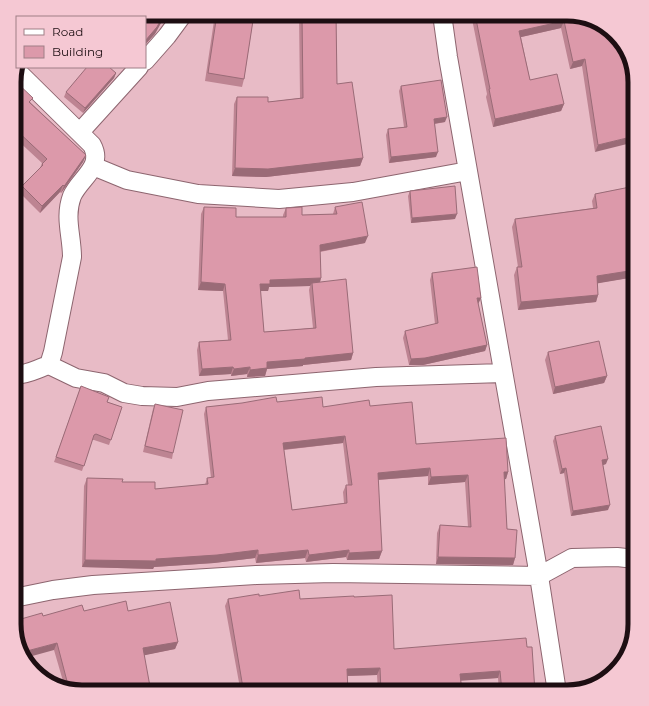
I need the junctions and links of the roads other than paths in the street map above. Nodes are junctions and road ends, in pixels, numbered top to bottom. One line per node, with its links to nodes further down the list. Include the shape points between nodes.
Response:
1 (178, 21): 3 (street)
2 (443, 21): 8 (street)
3 (146, 60)
4 (138, 68): 6 (street)
5 (21, 75): 6 (street)
6 (80, 132): 7 (street, via 95,150)
7 (93, 166): 8 (street, via 127,180 198,194 279,199 353,192); 9 (street, via 73,194 70,203 68,225 72,257)
8 (468, 172): 10 (street)
9 (48, 365): 10 (street, via 76,378 104,383 124,393 142,396 177,396 208,391 376,377); 11 (street, via 36,368 30,373)
10 (503, 373): 13 (street)
11 (21, 374)
12 (628, 558): 13 (street, via 572,558)
13 (539, 576): 14 (street, via 333,573 256,575 93,585); 15 (street)
14 (21, 597)
15 (556, 685)

